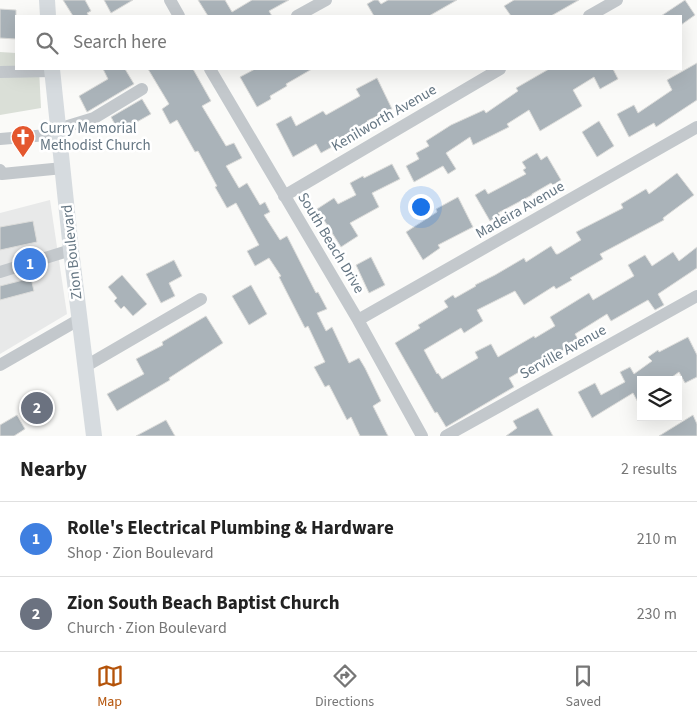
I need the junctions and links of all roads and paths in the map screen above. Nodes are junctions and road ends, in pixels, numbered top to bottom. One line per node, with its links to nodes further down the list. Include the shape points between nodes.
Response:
1 (47, 0): 5 (main road)
2 (170, 0): 6 (street)
3 (326, 0): 7 (street)
4 (617, 0): 8 (street)
5 (48, 15)
6 (178, 15)
7 (300, 15)
8 (591, 15)
9 (52, 70): 12 (street); 15 (main road, Zion Boulevard)
10 (211, 70): 19 (street, South Beach Drive)
11 (498, 70): 19 (street, Kenilworth Avenue)
12 (0, 72)
13 (142, 88): 15 (street, via 94,118)
14 (697, 127): 25 (street, Madeira Avenue)
15 (58, 131): 16 (street); 17 (main road, Zion Boulevard)
16 (0, 139)
17 (63, 168): 18 (street, via 2,174); 20 (main road, Zion Boulevard)
18 (0, 170)
19 (284, 196): 25 (street, South Beach Drive)
20 (71, 250): 21 (street); 24 (main road, Zion Boulevard)
21 (0, 272)
22 (697, 296): 30 (street, Serville Avenue)
23 (201, 299): 27 (street)
24 (80, 319): 26 (street); 27 (main road, Zion Boulevard)
25 (358, 320): 29 (street, South Beach Drive)
26 (0, 366)
27 (86, 366): 28 (main road, Zion Boulevard)
28 (94, 436)
29 (422, 436)
30 (446, 436)

